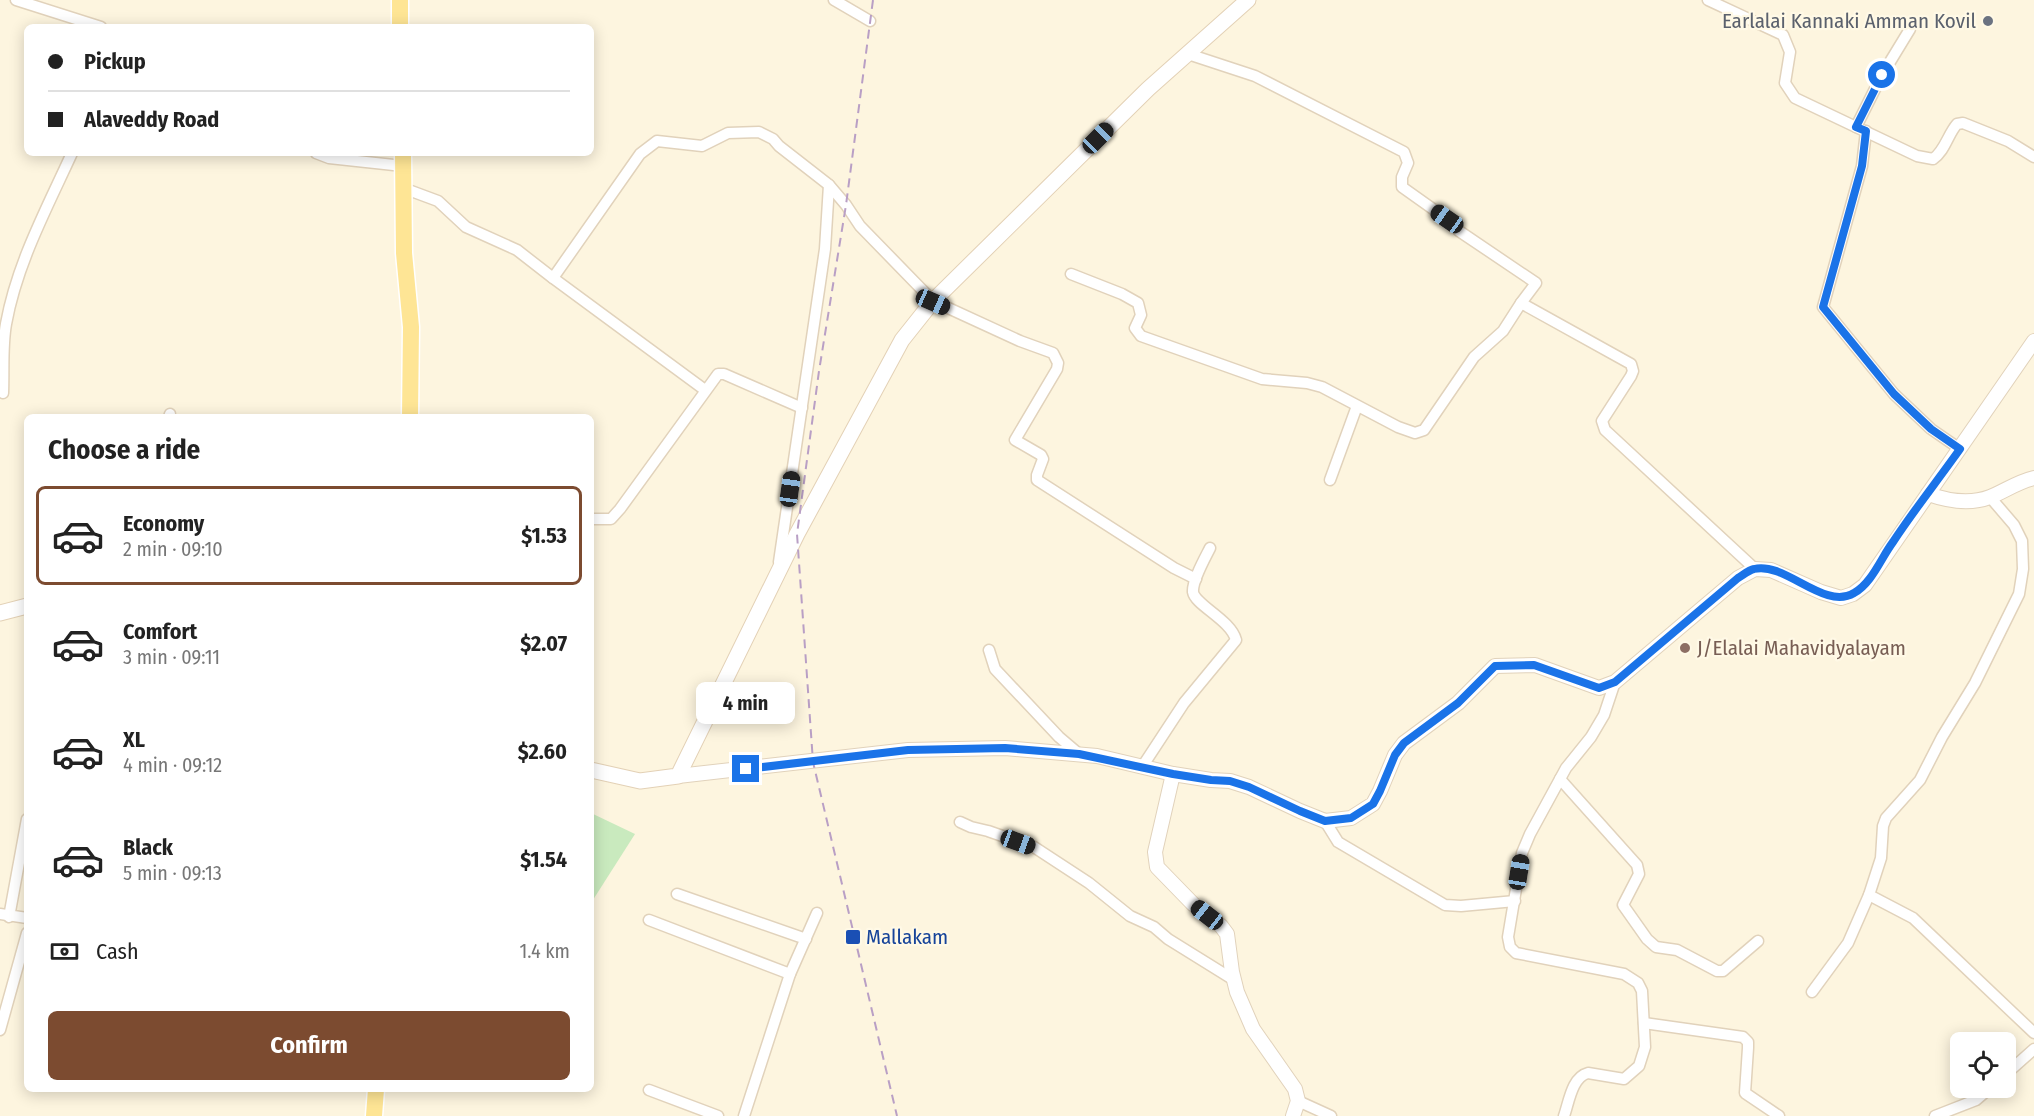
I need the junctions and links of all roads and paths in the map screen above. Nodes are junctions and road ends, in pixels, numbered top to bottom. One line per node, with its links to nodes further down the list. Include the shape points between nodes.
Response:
1 (16, 0): 7 (street)
2 (400, 0): 8 (main road)
3 (834, 0): 6 (street)
4 (1248, 0): 10 (main road)
5 (1708, 0): 11 (street, via 1783,35 1790,52 1785,83 1795,98)
6 (870, 21)
7 (92, 24)
8 (400, 24)
9 (1910, 29): 11 (street, via 1882,75)
10 (1188, 54): 20 (main road); 21 (street, via 1255,76 1404,152 1408,163 1402,187 1536,283)
11 (1861, 129): 14 (street, via 1917,156 1933,159 1957,123 1963,123 2008,141); 28 (street, via 1862,166 1823,307 1894,394 1931,429)
12 (71, 156): 24 (street, via 16,283 6,326)
13 (324, 156): 15 (street)
14 (2034, 157)
15 (403, 159): 17 (main road)
16 (829, 185): 19 (street, via 759,132 728,133 702,146 657,141 640,154); 20 (street, via 860,226); 26 (street, via 825,249)
17 (403, 188): 19 (street, via 438,201 466,227 517,250); 27 (main road, via 411,327)
18 (1071, 274): 25 (street, via 1138,303 1141,315 1135,328 1141,336 1262,380 1322,387)
19 (553, 278): 23 (street)
20 (933, 302): 36 (main road, via 902,340); 37 (street, via 1053,353 1057,369 1015,440 1041,455 1037,480)
21 (1521, 303): 25 (street, via 1503,331 1474,357 1424,430 1415,433 1398,428); 35 (street, via 1631,364 1631,376 1602,421 1605,430)
22 (2034, 341): 28 (street)
23 (705, 390): 26 (street, via 718,374 724,374); 33 (street, via 620,509 611,519)
24 (3, 393)
25 (1358, 406): 30 (street)
26 (802, 408): 36 (street)
27 (410, 414)
28 (1960, 449): 31 (street)
29 (2034, 478): 32 (street)
30 (1330, 480)
31 (1928, 494): 32 (street, via 1943,500 1971,502); 35 (street, via 1865,585 1853,594 1841,598 1771,570)
32 (1990, 497): 52 (street, via 2022,541 2019,594 1976,683 1920,780 1886,818 1881,858)
33 (594, 519)
34 (1210, 548): 37 (street)
35 (1755, 569): 41 (street, via 1738,578)
36 (777, 574): 46 (main road)
37 (1196, 579): 43 (street, via 1196,598 1229,626 1236,640 1184,703)
38 (24, 607): 39 (main road)
39 (0, 613)
40 (989, 650): 42 (street, via 995,669)
41 (1615, 682): 47 (street, via 1604,715); 48 (street, via 1599,688 1534,665 1495,666 1458,703 1404,743 1373,804 1351,818)
42 (1079, 754): 43 (street); 46 (street, via 1005,748 908,750)
43 (1142, 767): 45 (street)
44 (594, 771): 46 (main road, via 640,781)
45 (1173, 774): 48 (street, via 1230,781); 62 (street, via 1155,852 1157,867 1227,934)
46 (678, 776)
47 (1560, 779): 53 (street, via 1522,853); 59 (street, via 1637,865 1639,874 1623,904 1656,947 1677,950 1723,971)
48 (1325, 821): 53 (street, via 1338,842 1445,905)
49 (960, 822): 62 (street, via 1034,847 1130,916 1154,927)
50 (24, 832): 55 (street)
51 (677, 894): 58 (street)
52 (1869, 895): 63 (street, via 1848,943); 66 (street, via 1913,918)
53 (1515, 901): 64 (street, via 1508,937 1510,947 1516,952 1624,974 1638,983 1642,991)
54 (818, 914): 58 (street)
55 (5, 915): 56 (street)
56 (24, 918)
57 (649, 921): 61 (street)
58 (806, 939): 61 (street)
59 (1758, 941)
60 (24, 944): 65 (street)
61 (790, 974): 75 (street)
62 (1234, 980): 72 (street, via 1253,1029 1295,1089)
63 (1812, 992)
64 (1644, 1023): 78 (street, via 1645,1047 1639,1066 1624,1079 1582,1074); 79 (street, via 1743,1037 1748,1042 1745,1093)
65 (0, 1030)
66 (2034, 1033)
67 (2034, 1049): 68 (street)
68 (2016, 1065)
69 (649, 1090): 74 (street)
70 (376, 1092): 73 (main road)
71 (1978, 1098): 80 (street)
72 (1298, 1101): 76 (street); 77 (street)
73 (374, 1116)
74 (718, 1116)
75 (744, 1116)
76 (1293, 1116)
77 (1331, 1116)
78 (1564, 1116)
79 (1779, 1116)
80 (1935, 1116)

